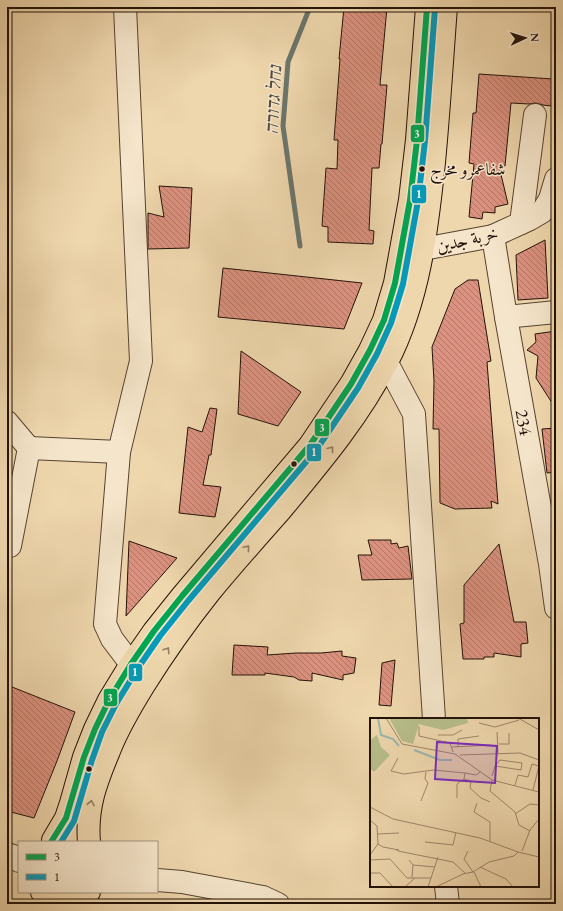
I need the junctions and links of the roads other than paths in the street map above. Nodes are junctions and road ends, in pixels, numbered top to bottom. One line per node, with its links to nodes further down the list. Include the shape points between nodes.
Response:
1 (125, 7): 14 (street, via 141,361)
2 (428, 7): 18 (main road, via 410,200 395,283 384,320 351,384 310,445 182,596)
3 (446, 7): 8 (main road, via 432,182)
4 (535, 115): 6 (street)
5 (556, 179): 6 (street, خربة جدين, via 550,199 542,212)
6 (521, 223): 7 (street, خربة جدين)
7 (493, 236): 8 (street, خربة جدين); 10 (street, 234)
8 (423, 249): 11 (main road, via 401,331)
9 (556, 312): 10 (street)
10 (506, 317): 16 (street, 234)
11 (387, 362): 19 (main road, one-way to 11, via 209,593 337,441 359,410); 20 (street, via 414,414)
12 (7, 422): 13 (street)
13 (29, 448): 14 (street); 15 (street, via 10,546)
14 (118, 452): 18 (street, via 105,624 112,639)
15 (7, 546)
16 (552, 546): 17 (street, 234)
17 (556, 608)
18 (131, 664): 19 (street); 22 (main road, via 95,729 66,818)
19 (148, 679): 24 (main road, one-way to 19, via 91,799 99,774 114,739)
20 (434, 718)
21 (7, 839): 25 (street)
22 (52, 841): 23 (main road, via 63,838)
23 (78, 841)
24 (89, 841)
25 (18, 843)
26 (7, 854): 27 (street)
27 (18, 860)
28 (158, 880): 33 (street, via 182,882)
29 (446, 887): 35 (street)
30 (42, 893): 34 (main road)
31 (43, 893): 32 (main road, via 57,901 68,902)
32 (85, 897)
33 (268, 902)
34 (44, 904)
35 (448, 904)

